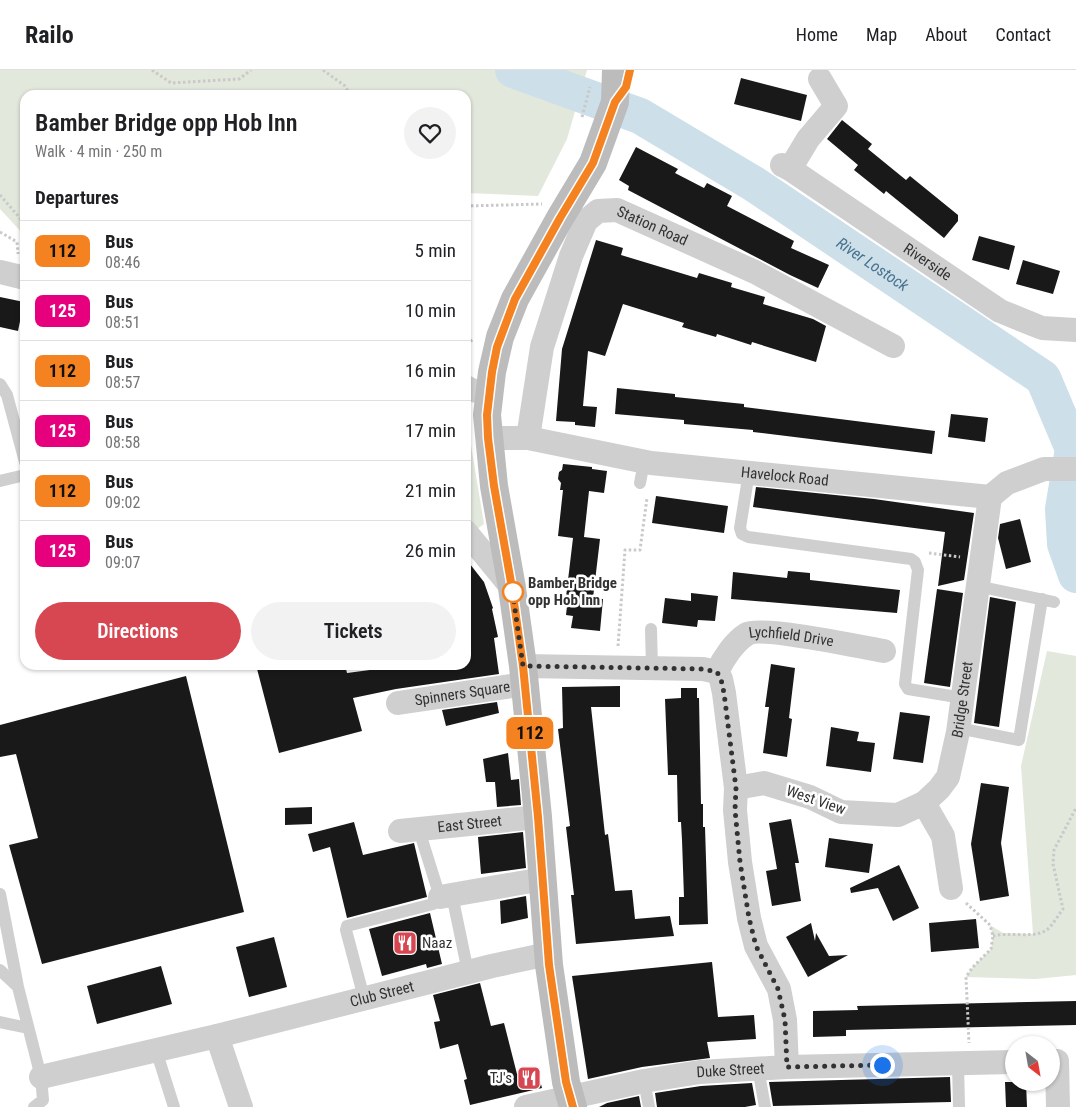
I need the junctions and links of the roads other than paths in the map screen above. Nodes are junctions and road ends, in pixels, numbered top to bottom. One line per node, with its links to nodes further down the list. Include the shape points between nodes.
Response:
1 (630, 70): 4 (main road, via 626,87)
2 (604, 73): 4 (main road)
3 (820, 79): 7 (street, Riverside, via 836,106 786,167 1000,311 1042,328)
4 (613, 110): 10 (main road, via 593,163 515,299)
5 (0, 272): 6 (street)
6 (20, 277)
7 (1076, 330)
8 (893, 346): 12 (street, Station Road, via 755,272 617,210 598,211 586,221 570,256 547,329)
9 (0, 384): 13 (lane, via 7,395)
10 (478, 390): 11 (main road, via 487,415)
11 (488, 438): 12 (street, Havelock Road); 21 (main road)
12 (528, 438): 15 (street, Havelock Road, via 645,469)
13 (20, 443)
14 (1076, 469): 18 (street, via 1044,469 1006,483)
15 (750, 472): 18 (street, Havelock Road); 27 (lane, via 740,528 742,534 915,562 918,570 905,684 908,689)
16 (20, 476): 17 (lane)
17 (0, 481)
18 (990, 497): 20 (street, Bridge Street)
19 (471, 538): 21 (street)
20 (977, 586): 27 (street, Bridge Street); 29 (lane, via 1048,601 1019,740)
21 (512, 588): 26 (main road)
22 (651, 629): 24 (lane)
23 (884, 651): 25 (street, Lychfield Drive, via 770,632 748,633 726,654)
24 (652, 670): 25 (street, via 703,669); 26 (street, via 616,667)
25 (717, 672): 30 (street, via 724,693)
26 (524, 675): 28 (street, Spinners Square); 32 (main road)
27 (963, 698): 29 (street, Bridge Street)
28 (398, 703)
29 (958, 728): 31 (street, Bridge Street, via 948,777)
30 (736, 788): 31 (street, West View, via 764,783 810,797 841,812 876,815 898,815); 50 (street, via 740,862 749,918 756,946 778,989 785,1020)
31 (924, 803): 35 (street, via 943,836)
32 (538, 817): 33 (street, East Street); 34 (main road)
33 (410, 831): 37 (lane)
34 (543, 879): 37 (street); 38 (main road)
35 (951, 888)
36 (0, 894): 41 (lane)
37 (446, 896): 40 (lane); 42 (lane, via 433,904 347,926)
38 (548, 954): 40 (street, Club Street); 54 (main road)
39 (0, 970): 41 (lane)
40 (468, 972): 42 (street, Club Street)
41 (18, 986): 44 (lane)
42 (364, 998): 45 (street, Club Street)
43 (0, 1022): 44 (lane)
44 (28, 1028): 52 (lane)
45 (218, 1036): 46 (street, Club Street); 57 (street)
46 (156, 1050): 52 (street, Club Street); 56 (lane)
47 (1062, 1061): 62 (street)
48 (1005, 1062): 49 (street, Duke Street)
49 (964, 1064): 50 (street, Duke Street); 61 (lane)
50 (787, 1067): 51 (street, Duke Street)
51 (758, 1068): 53 (street, Duke Street, via 700,1072); 60 (lane)
52 (41, 1077): 55 (lane, via 43,1100)
53 (644, 1081): 54 (street, Duke Street); 59 (lane)
54 (571, 1102): 58 (street)
55 (34, 1107)
56 (174, 1107)
57 (241, 1107)
58 (526, 1107)
59 (649, 1107)
60 (765, 1107)
61 (959, 1107)
62 (1058, 1107)

